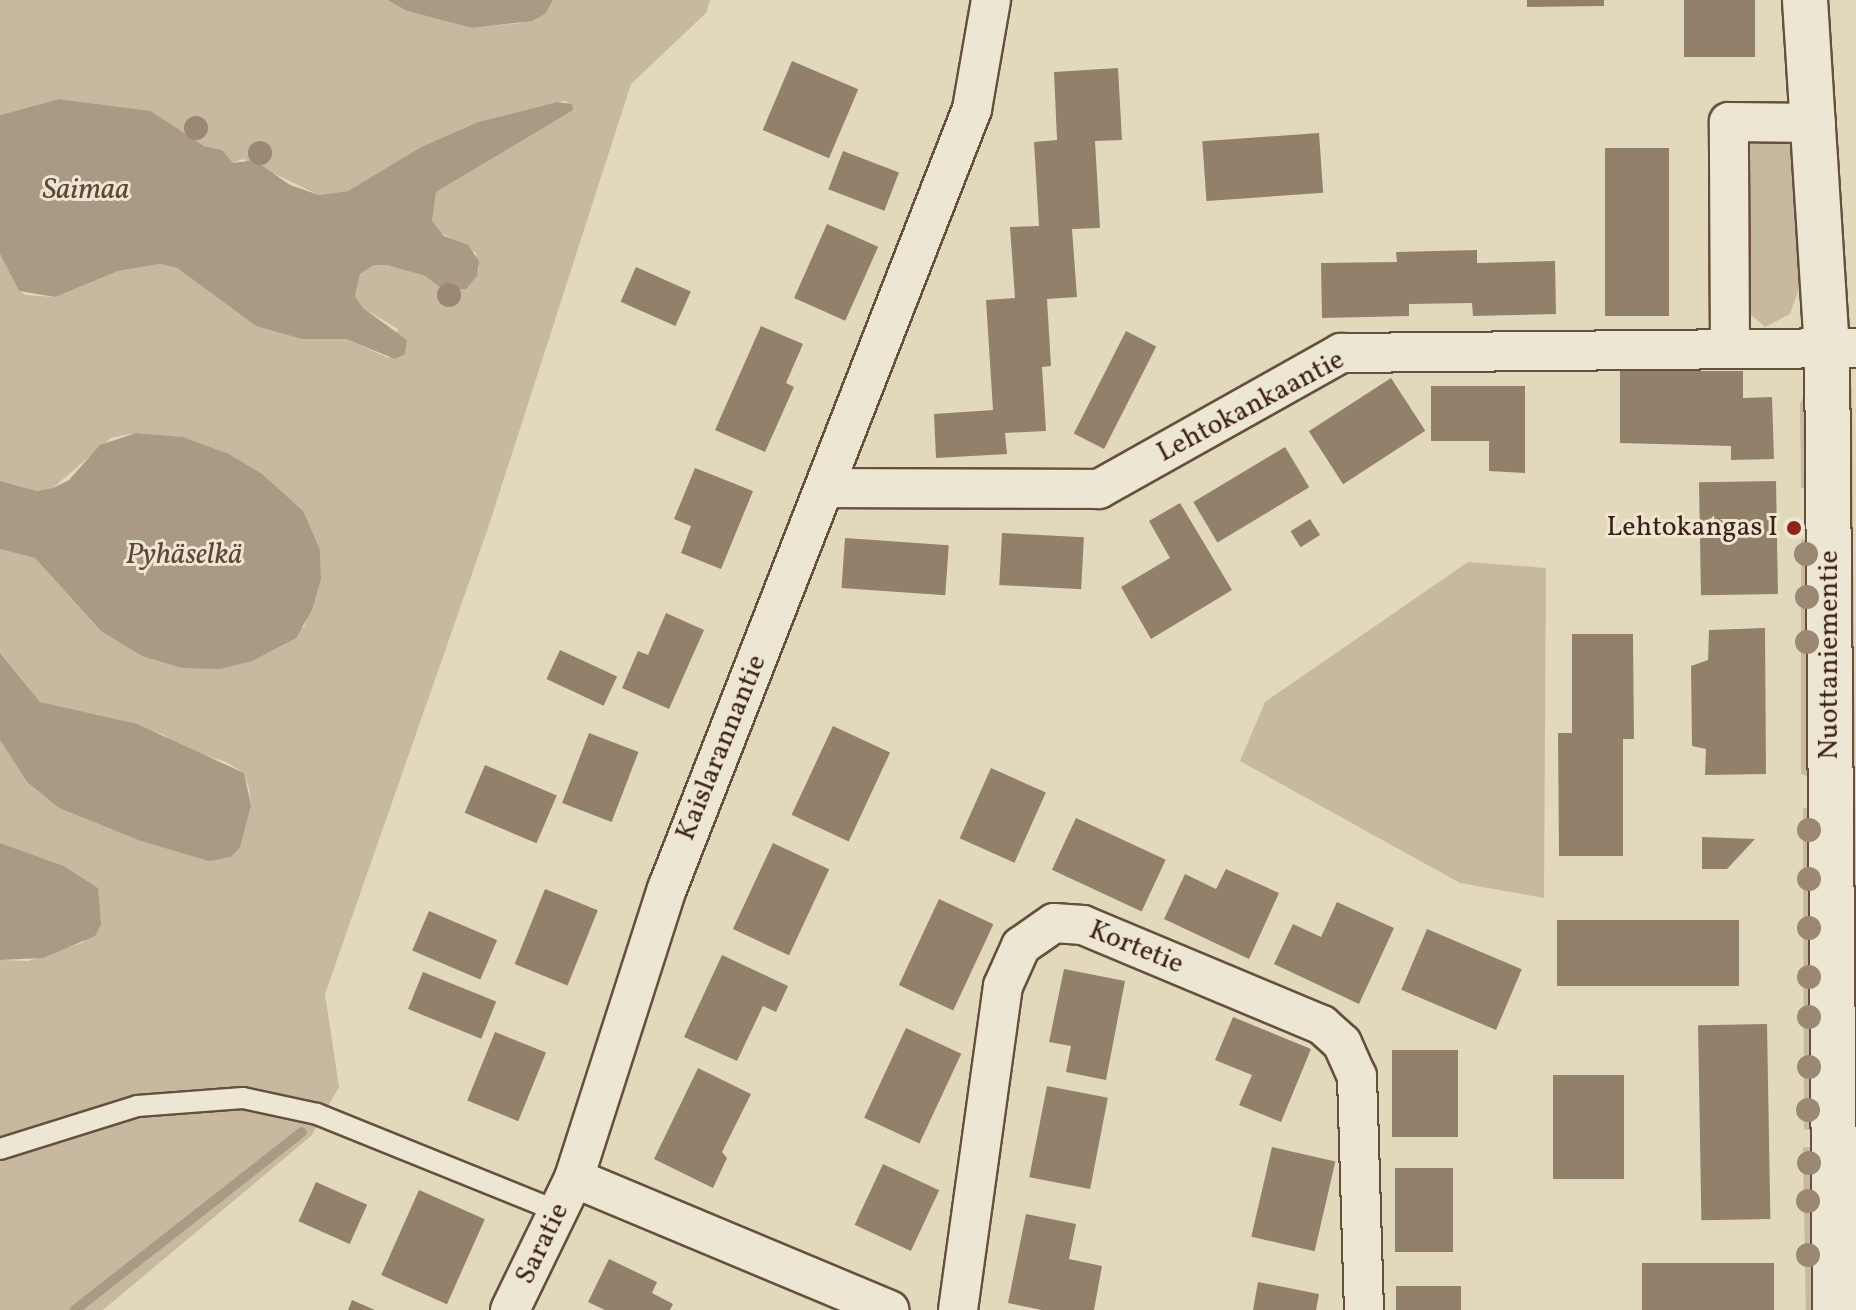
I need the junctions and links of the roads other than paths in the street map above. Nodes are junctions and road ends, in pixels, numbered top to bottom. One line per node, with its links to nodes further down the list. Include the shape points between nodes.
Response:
1 (991, 0): 6 (street, Kaislarannantie, via 972,109)
2 (1805, 0): 3 (street, Nuottaniementie)
3 (1816, 123): 4 (street, via 1729,122); 5 (street, Nuottaniementie)
4 (1730, 346): 5 (street, Lehtokankaantie); 6 (street, Lehtokankaantie, via 1341,353 1099,489)
5 (1842, 349): 8 (street, Nuottaniementie)
6 (826, 488): 9 (street, Kaislarannantie, via 667,889)
7 (0, 1149): 9 (lane, via 137,1106 243,1098 317,1114)
8 (1845, 1193): 14 (street, Nuottaniementie)
9 (567, 1195): 10 (street, Saratie); 11 (street)
10 (510, 1310)
11 (889, 1310)
12 (958, 1310): 13 (street, Kortetie, via 984,1091 1003,986 1021,946 1054,923 1083,925 1322,1025 1342,1043 1357,1076)
13 (1364, 1310)
14 (1835, 1310)

